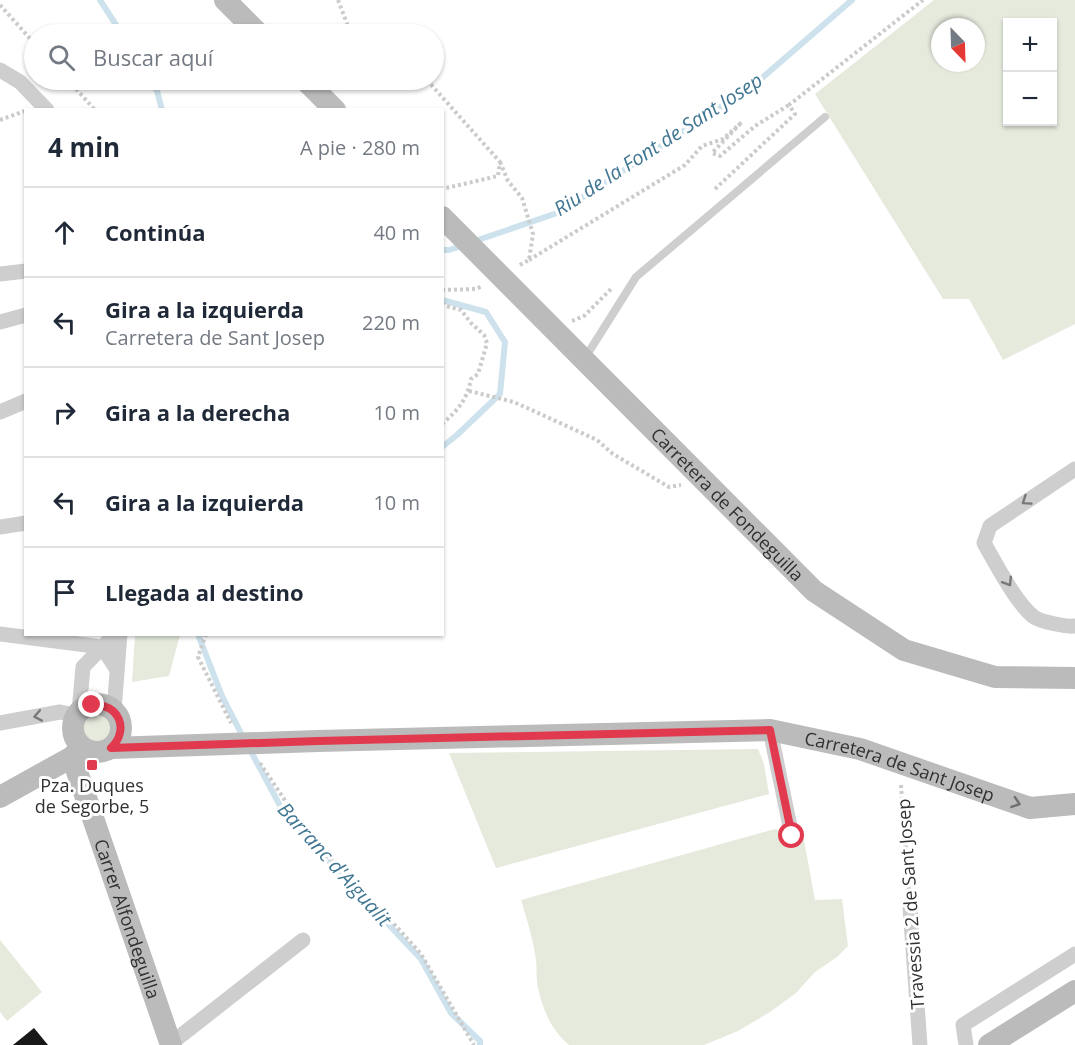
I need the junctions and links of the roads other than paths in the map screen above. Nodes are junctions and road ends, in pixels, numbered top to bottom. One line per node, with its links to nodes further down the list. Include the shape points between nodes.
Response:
1 (225, 0): 2 (street)
2 (249, 24)
3 (0, 70): 4 (street)
4 (24, 86)
5 (28, 90): 7 (street)
6 (315, 90): 8 (street)
7 (45, 108)
8 (333, 108)
9 (825, 117): 15 (lane, via 636,277)
10 (444, 219): 15 (street, Carretera de Fondeguilla)
11 (24, 271): 12 (street)
12 (0, 274)
13 (24, 316): 14 (street)
14 (0, 322)
15 (585, 358): 27 (street, Carretera de Fondeguilla, via 814,591 904,650 995,677)
16 (24, 401): 17 (street)
17 (0, 411)
18 (1075, 469): 21 (street, one-way to 21, via 990,526 984,543 1017,598 1035,618)
19 (24, 523): 20 (street)
20 (0, 527)
21 (1075, 626)
22 (0, 634): 25 (street)
23 (113, 636): 25 (street)
24 (120, 636): 26 (street)
25 (102, 647): 26 (street); 29 (street, via 83,667)
26 (117, 670): 28 (street)
27 (1075, 678)
28 (114, 711): 29 (street, via 100,704 85,707); 32 (street, via 120,730)
29 (78, 714): 30 (street, one-way to 30, via 60,712); 33 (street, via 72,729)
30 (0, 723)
31 (770, 730): 32 (street, Carretera de Sant Josep); 35 (street, Carretera de Sant Josep, one-way to 35, via 860,749 1030,808); 36 (street)
32 (111, 748): 33 (street, via 96,753)
33 (77, 752): 34 (street); 41 (street, Carrer Alfondeguilla)
34 (0, 797)
35 (1075, 804)
36 (792, 836)
37 (910, 908): 42 (street, Travessia 2 de Sant Josep)
38 (303, 940): 41 (street)
39 (1075, 954): 43 (street, via 963,1025)
40 (1075, 991): 44 (street)
41 (170, 1044)
42 (920, 1045)
43 (966, 1045)
44 (989, 1045)

